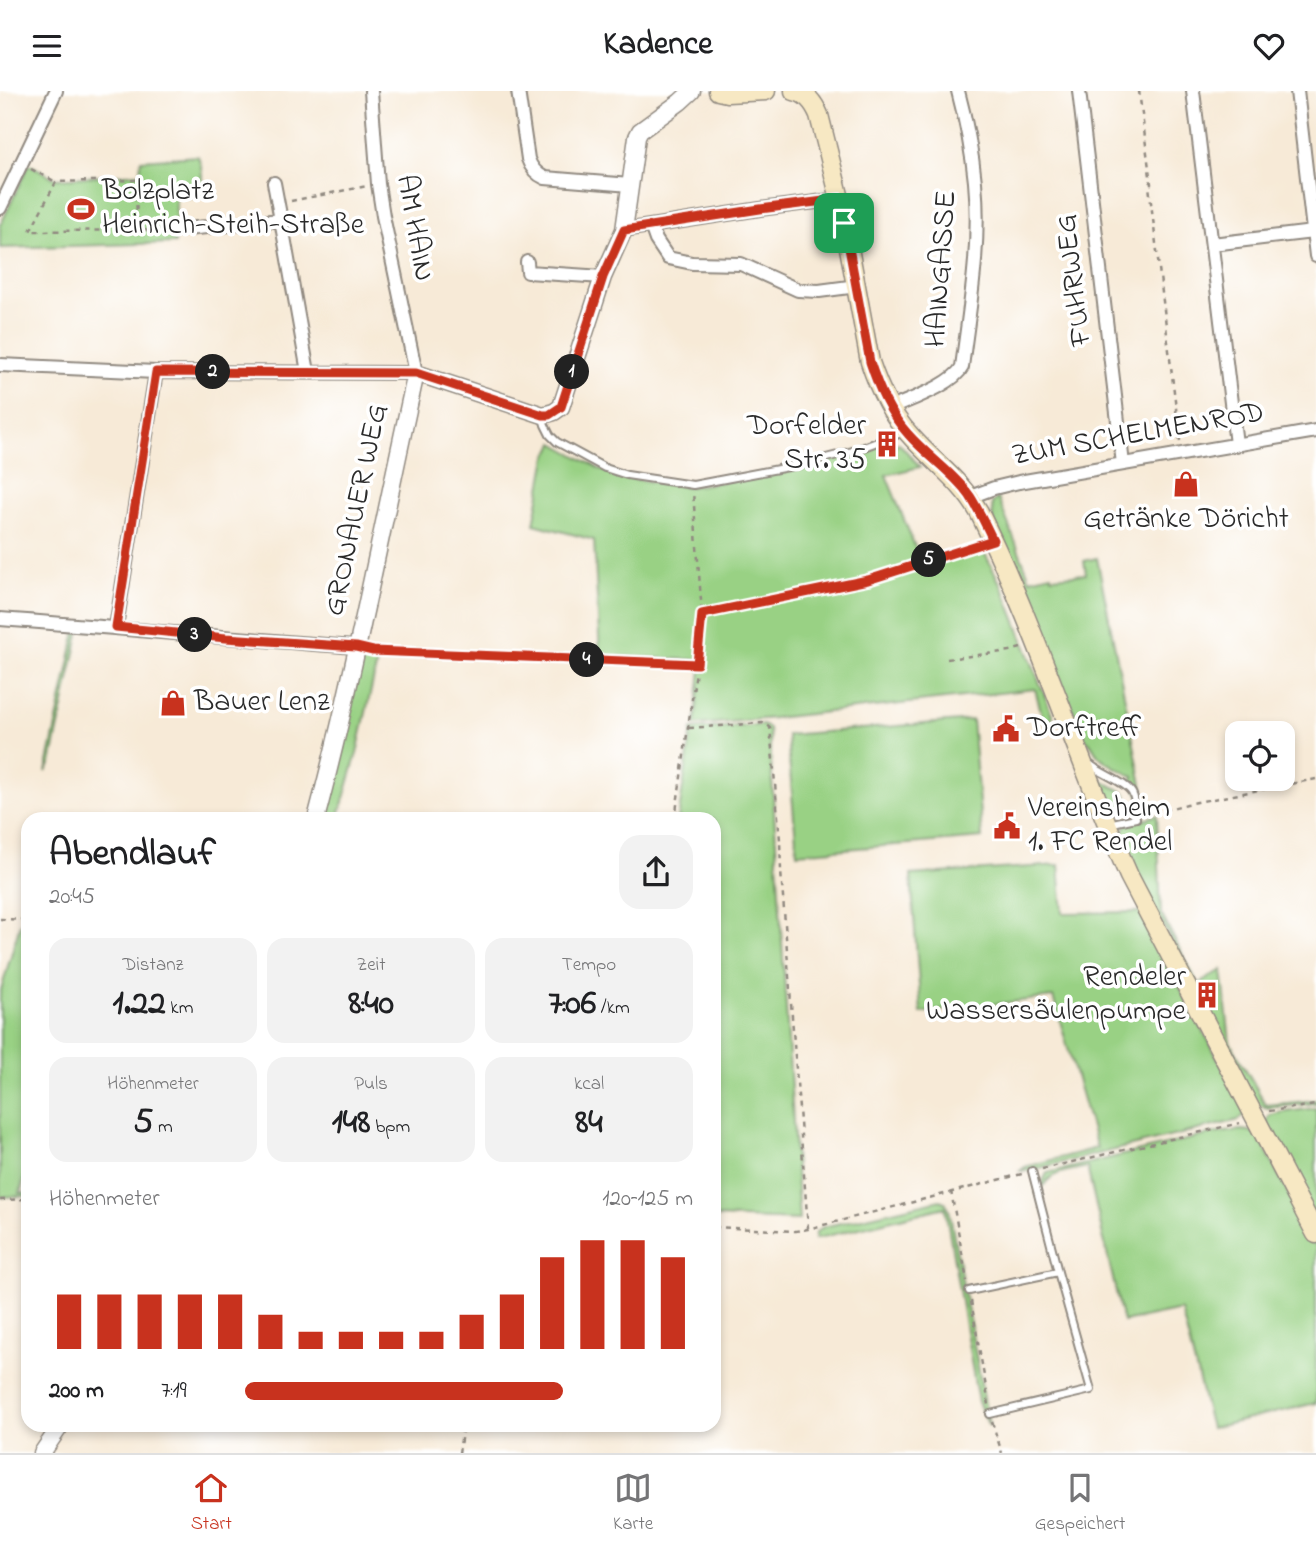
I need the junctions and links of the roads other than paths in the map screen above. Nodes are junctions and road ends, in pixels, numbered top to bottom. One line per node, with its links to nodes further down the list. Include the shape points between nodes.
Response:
1 (56, 91): 15 (street)
2 (371, 91): 29 (street, AM HAIN, via 383,216)
3 (518, 91): 13 (street, via 528,159 538,174)
4 (692, 91): 13 (street, via 639,133)
5 (718, 91): 6 (main road)
6 (765, 91)
7 (794, 91): 14 (main road, via 807,96 816,107)
8 (958, 91): 30 (street, HAINGASSE, via 971,150 976,219 962,366 952,379)
9 (1079, 91): 35 (street, FUHRWEG)
10 (1193, 91): 21 (street)
11 (1297, 91): 20 (street)
12 (274, 183): 16 (street)
13 (630, 185): 19 (street)
14 (840, 199): 17 (street); 25 (main road)
15 (0, 208)
16 (281, 220): 18 (street); 28 (street)
17 (651, 226): 19 (street); 25 (street, via 668,258 741,264 798,290)
18 (175, 230)
19 (624, 230): 24 (street)
20 (1313, 232): 21 (street); 22 (street)
21 (1212, 244): 34 (street)
22 (1316, 256)
23 (527, 262): 24 (street, via 528,272)
24 (603, 277): 31 (street, via 561,407)
25 (857, 286): 30 (main road, via 870,362)
26 (0, 365): 27 (street)
27 (156, 372): 28 (street); 38 (street)
28 (308, 372): 29 (street)
29 (416, 373): 31 (street, GRONAUER WEG); 39 (street, GRONAUER WEG)
30 (889, 409): 32 (main road)
31 (543, 415): 32 (lane, via 557,442 605,468 693,485 799,465)
32 (906, 431): 36 (main road)
33 (1316, 431): 34 (street, ZUM SCHELMENROD)
34 (1236, 444): 35 (street, ZUM SCHELMENROD)
35 (1124, 464): 36 (street, ZUM SCHELMENROD, via 1019,482)
36 (970, 497): 40 (main road, via 1025,615)
37 (0, 619): 38 (street)
38 (116, 627): 39 (street)
39 (356, 647): 41 (street, GRONAUER WEG)
40 (1079, 753): 42 (main road); 42 (lane, via 1134,795 1136,818)
41 (318, 812)
42 (1106, 824): 44 (main road, via 1146,910)
43 (1032, 1171): 45 (lane)
44 (1316, 1234)
45 (1058, 1272): 46 (lane); 47 (lane, via 1091,1390)
46 (969, 1291)
47 (990, 1414)
48 (56, 1432): 49 (street)
49 (43, 1453)

